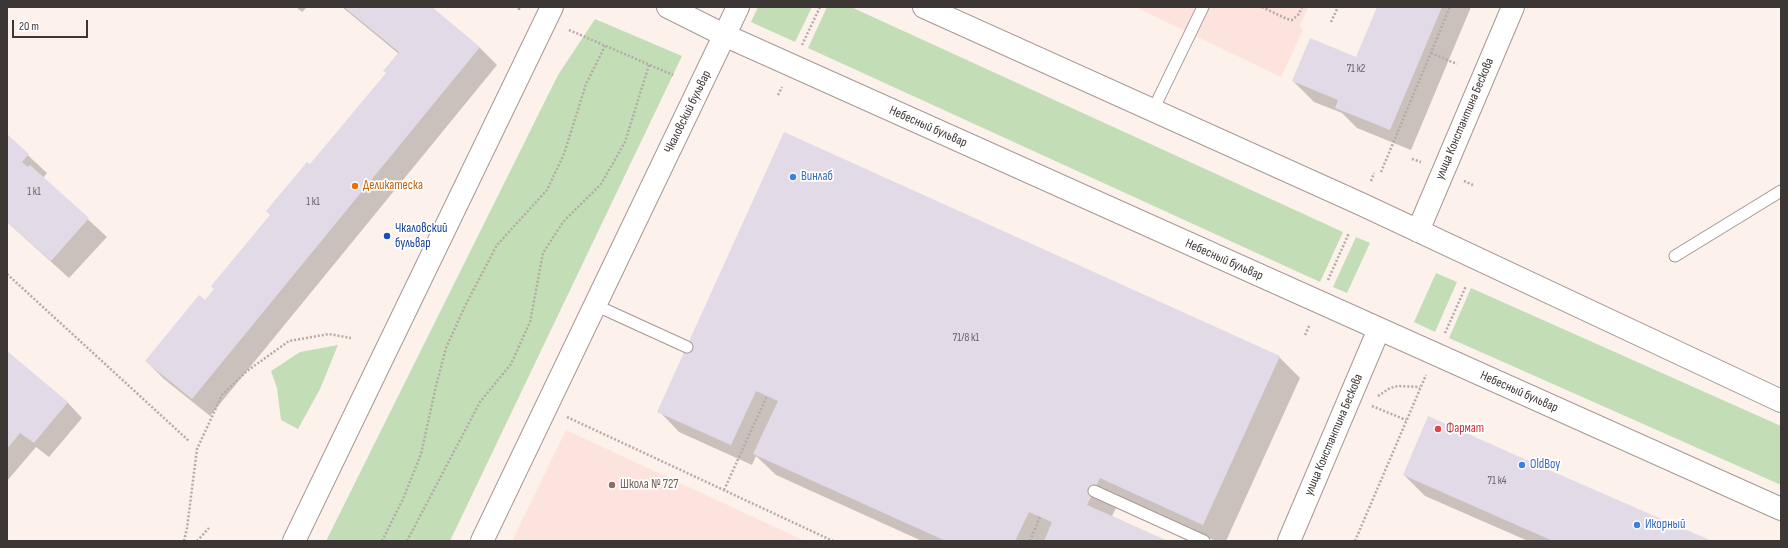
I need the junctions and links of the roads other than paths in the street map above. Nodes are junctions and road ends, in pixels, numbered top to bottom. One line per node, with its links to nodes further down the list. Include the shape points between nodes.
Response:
1 (552, 7): 18 (street)
2 (668, 7): 7 (street, Небесный бульвар)
3 (738, 7): 7 (street, Чкаловский бульвар)
4 (924, 7): 8 (street)
5 (1203, 7): 8 (lane)
6 (1513, 7): 10 (street, улица Константина Бескова)
7 (724, 36): 12 (street, Чкаловский бульвар); 13 (street, Небесный бульвар)
8 (1153, 110): 10 (street)
9 (1781, 191): 11 (lane)
10 (1418, 230): 15 (street)
11 (1675, 256)
12 (595, 305): 14 (lane); 19 (street, Чкаловский бульвар)
13 (1379, 329): 17 (street, Небесный бульвар); 21 (street, улица Константина Бескова)
14 (687, 346)
15 (1781, 401)
16 (1094, 491): 20 (lane)
17 (1781, 509)
18 (294, 541)
19 (482, 541)
20 (1204, 541)
21 (1289, 541)

